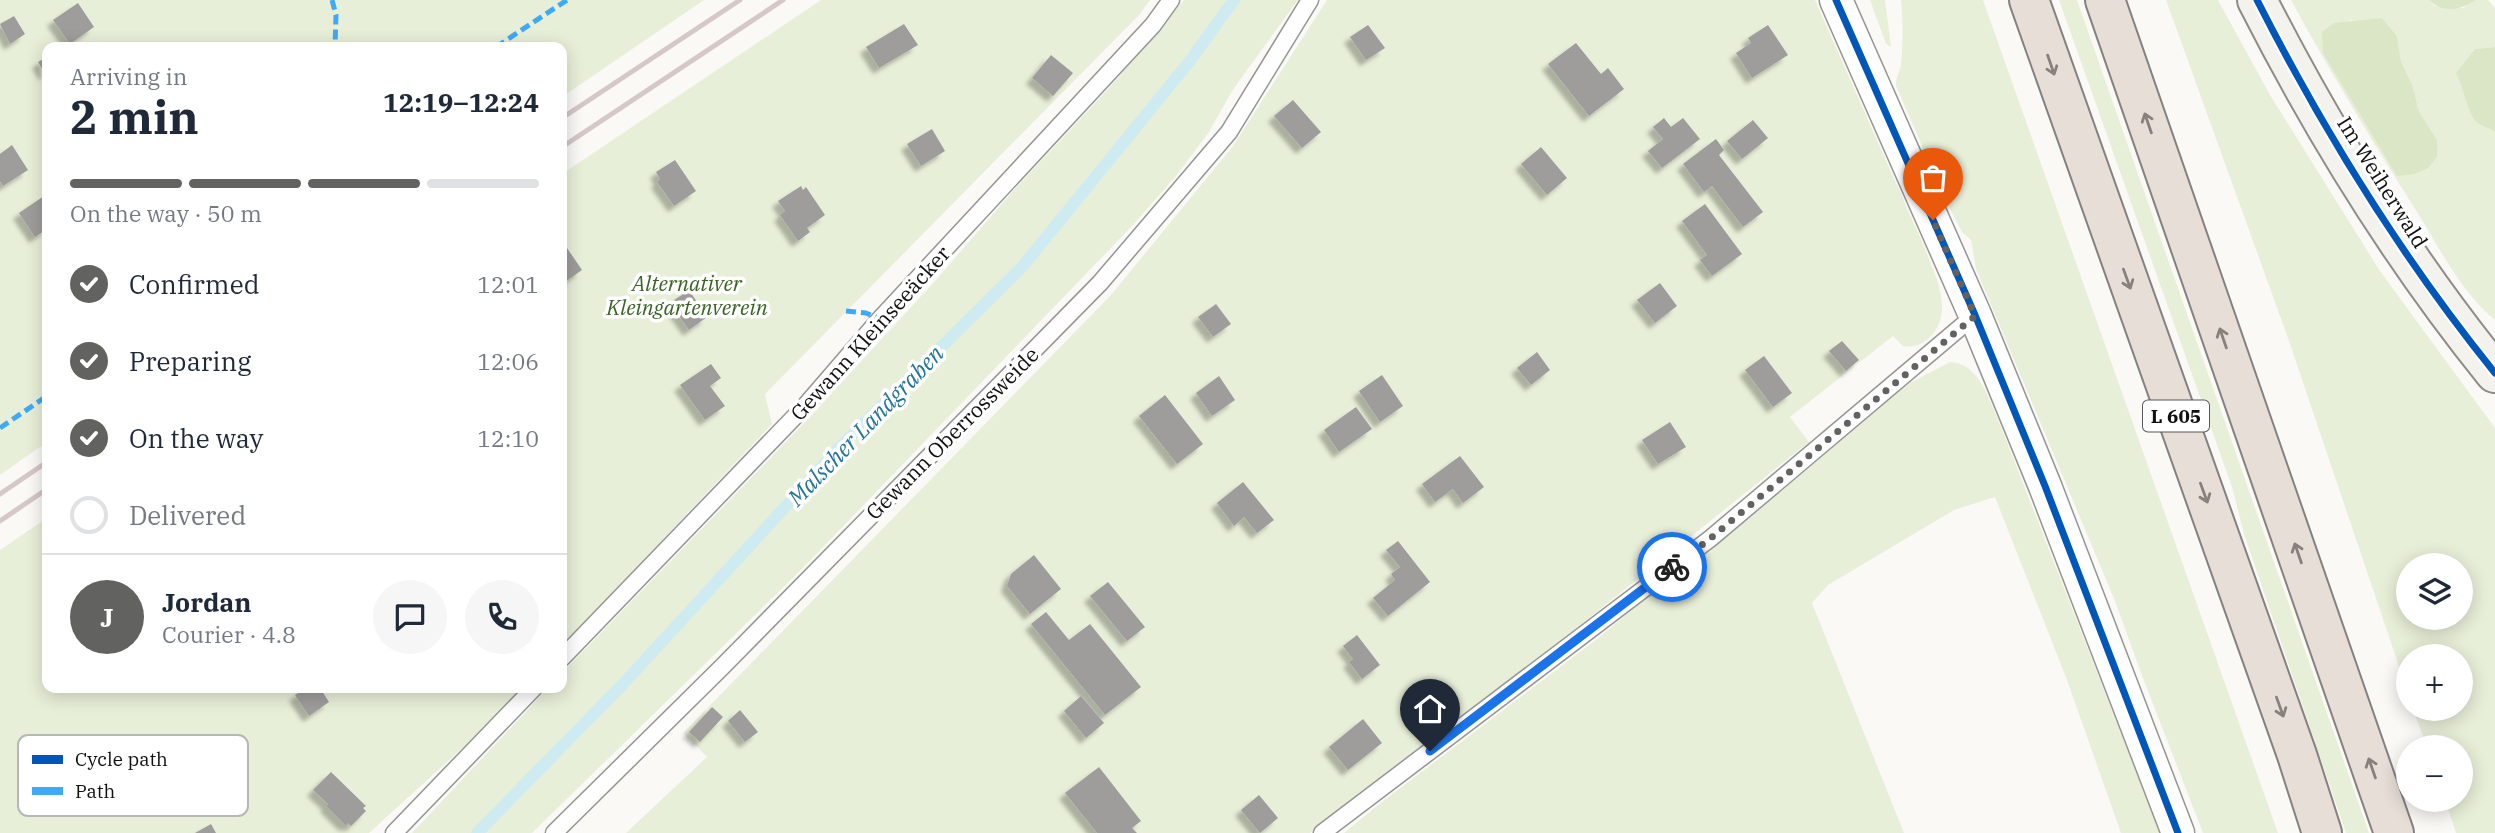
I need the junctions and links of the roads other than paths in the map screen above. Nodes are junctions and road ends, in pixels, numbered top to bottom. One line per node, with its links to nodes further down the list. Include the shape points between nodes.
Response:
1 (1171, 0): 9 (lane, Gewann Kleinseeäcker, via 804,406)
2 (1310, 0): 12 (lane, Gewann Oberrossweide, via 1229,132 1100,283)
3 (1836, 0): 7 (street)
4 (2029, 0): 15 (highway, L 605, one-way to 15)
5 (2105, 0): 16 (highway, one-way to 5)
6 (2257, 0): 8 (street, Im Weiherwald, via 2359,184)
7 (1975, 316): 13 (lane, via 1711,538); 14 (street)
8 (2495, 373)
9 (567, 653)
10 (529, 693): 11 (lane)
11 (394, 833)
12 (554, 833)
13 (1322, 833)
14 (2178, 833)
15 (2322, 833)
16 (2394, 833)

